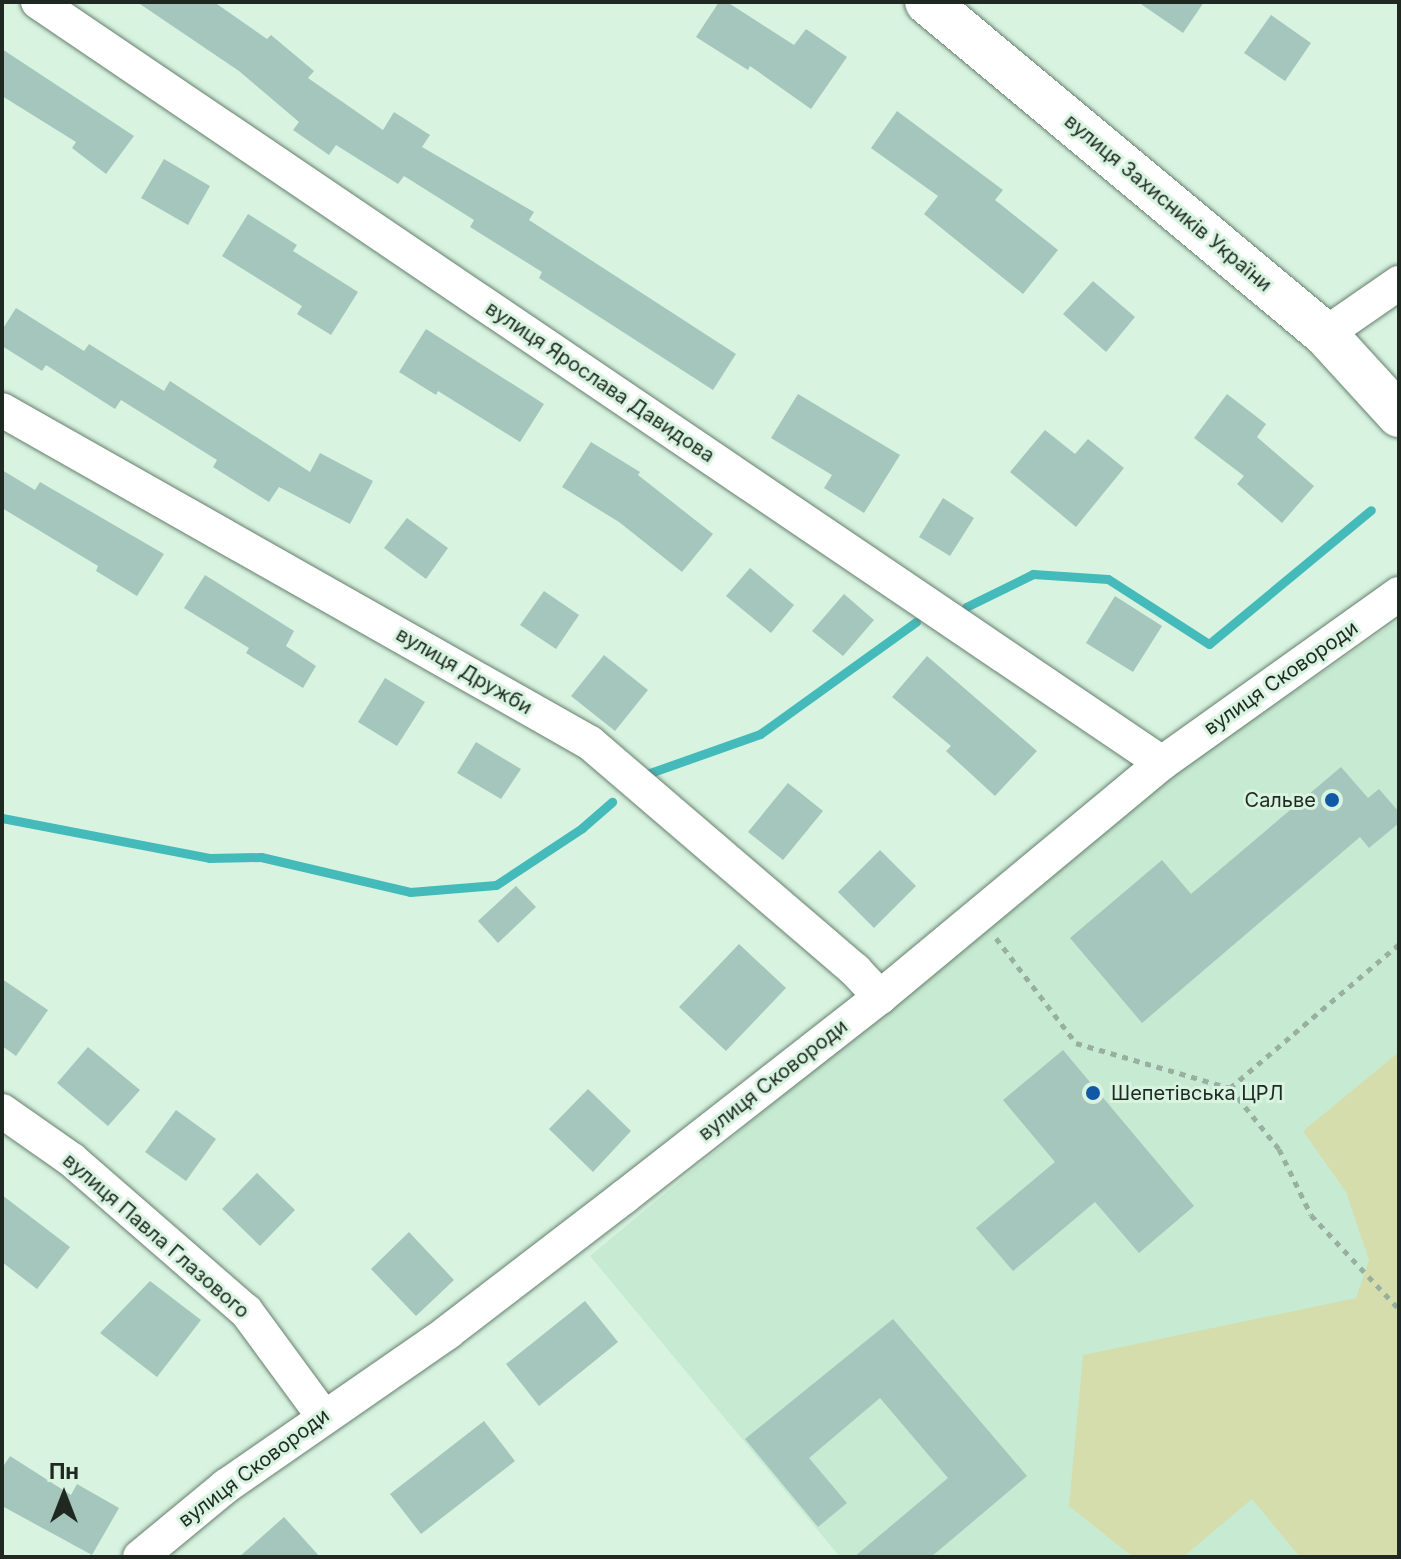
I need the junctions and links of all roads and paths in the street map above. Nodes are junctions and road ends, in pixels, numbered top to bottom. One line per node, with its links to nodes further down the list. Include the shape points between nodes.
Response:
1 (38, 2): 8 (street, вулиця Ярослава Давидова)
2 (927, 2): 4 (main road, вулиця Захисників України)
3 (1399, 283): 4 (street)
4 (1325, 334): 6 (main road, вулиця Захисників України)
5 (2, 410): 11 (street, вулиця Дружби, via 590,743)
6 (1399, 415)
7 (1399, 594): 8 (street, вулиця Сковороди)
8 (1162, 763): 9 (street, вулиця Сковороди)
9 (978, 915): 11 (street, вулиця Сковороди); 12 (path, via 1076,1043)
10 (1399, 944): 12 (path)
11 (880, 997): 15 (street, вулиця Сковороди, via 448,1332)
12 (1230, 1088): 14 (path, via 1279,1149 1311,1215)
13 (2, 1111): 15 (street, вулиця Павла Глазового, via 72,1160 246,1311)
14 (1399, 1309)
15 (323, 1416): 16 (street, вулиця Сковороди)
16 (140, 1557)

